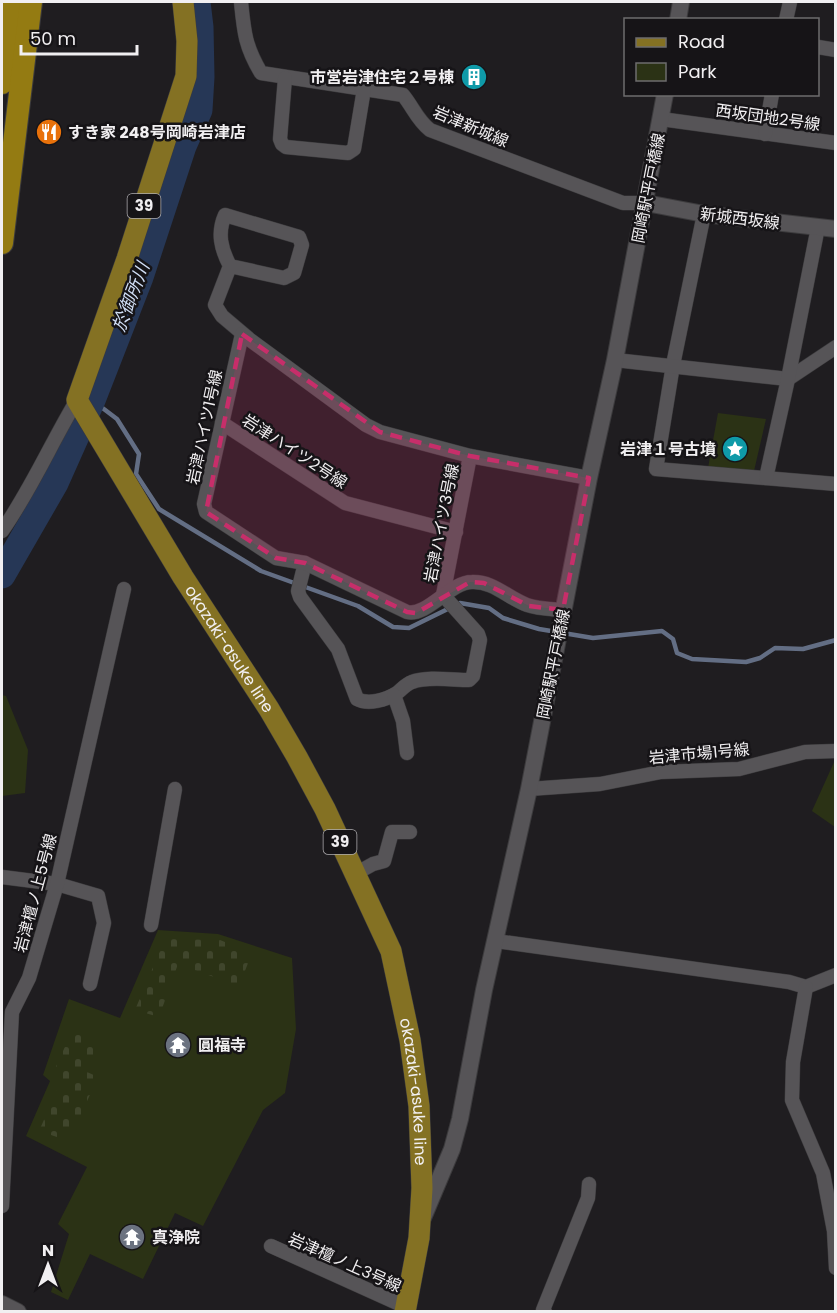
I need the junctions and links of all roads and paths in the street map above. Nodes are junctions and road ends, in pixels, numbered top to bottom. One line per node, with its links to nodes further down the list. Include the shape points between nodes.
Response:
1 (10, 2): 12 (highway)
2 (31, 2): 23 (highway)
3 (183, 2): 30 (main road, 39, via 186,76)
4 (241, 2): 11 (street, 岩津新城線, via 250,56 261,73)
5 (681, 2): 7 (street)
6 (790, 2): 8 (street)
7 (678, 18)
8 (786, 18)
9 (819, 47): 10 (street)
10 (836, 50)
11 (285, 78): 13 (street, 岩津新城線); 13 (street, via 280,139 286,147 348,153 354,149)
12 (2, 83)
13 (364, 89): 19 (street, 岩津新城線, via 403,95 420,123 430,130 623,203)
14 (665, 96): 16 (street, 岡崎駅平戸橋線)
15 (772, 96): 17 (street)
16 (661, 119): 17 (street, 西坂団地2号線); 19 (street, 岡崎駅平戸橋線)
17 (765, 134): 18 (street, 西坂団地2号線)
18 (836, 143)
19 (646, 203): 20 (street, 新城西坂線); 27 (street, 岡崎駅平戸橋線)
20 (704, 214): 21 (street, 新城西坂線); 28 (street)
21 (818, 227): 22 (street, 新城西坂線); 29 (street)
22 (836, 229)
23 (2, 243)
24 (230, 266): 24 (street, via 222,252 220,235 225,215 299,237 302,245 294,273 284,278); 25 (street, via 215,305)
25 (249, 340): 31 (street, 岩津ハイツ1号線, via 242,334); 32 (street, via 366,425)
26 (836, 347): 29 (street)
27 (615, 360): 28 (street); 33 (street, 岡崎駅平戸橋線)
28 (673, 365): 29 (street); 34 (street, via 656,469)
29 (788, 379): 34 (street)
30 (79, 403): 36 (street, via 55,436); 48 (main road, okazaki-asuke line / 39, via 183,577 269,709 325,809)
31 (222, 423): 37 (street, 岩津ハイツ2号線, via 345,503); 38 (street, 岩津ハイツ1号線, via 204,504 206,512 276,558)
32 (470, 456): 33 (street); 37 (street, 岩津ハイツ3号線)
33 (589, 478): 41 (street, 岡崎駅平戸橋線)
34 (766, 478): 35 (street)
35 (836, 484)
36 (2, 531)
37 (456, 532): 40 (street, 岩津ハイツ3号線)
38 (306, 564): 40 (street, 岩津ハイツ1号線, via 411,614); 42 (street, via 298,591 300,597 338,649 357,699 368,703)
39 (124, 589): 50 (street, 岩津檀ノ上5号線)
40 (443, 595): 41 (street, 岩津ハイツ1号線, via 464,583 484,583 529,606); 42 (street, via 478,634 473,676 469,680 418,680)
41 (563, 610): 46 (street, 岡崎駅平戸橋線)
42 (394, 695): 44 (street, via 403,721)
43 (836, 751): 46 (street, 岩津市場1号線, via 805,752 740,769 661,772 600,784)
44 (407, 753)
45 (175, 789): 51 (street)
46 (529, 789): 52 (street, 岡崎駅平戸橋線)
47 (410, 832): 48 (street, via 392,832 384,861)
48 (355, 874): 58 (main road, okazaki-asuke line / 39, via 391,951 410,1040 419,1106)
49 (2, 877): 50 (street)
50 (57, 884): 54 (street, via 98,896 104,923); 57 (street, 岩津檀ノ上5号線, via 29,978 12,1012)
51 (151, 925)
52 (496, 941): 55 (street); 58 (street, 岡崎駅平戸橋線, via 452,1149)
53 (836, 975): 55 (street)
54 (90, 984)
55 (806, 987): 60 (street, via 792,1100 824,1173)
56 (589, 1184): 64 (street, via 588,1198)
57 (2, 1206)
58 (419, 1228): 62 (main road, okazaki-asuke line / 39)
59 (271, 1246): 62 (street, 岩津檀ノ上3号線)
60 (836, 1268)
61 (2, 1304): 63 (street)
62 (405, 1309)
63 (18, 1311)
64 (545, 1311)

